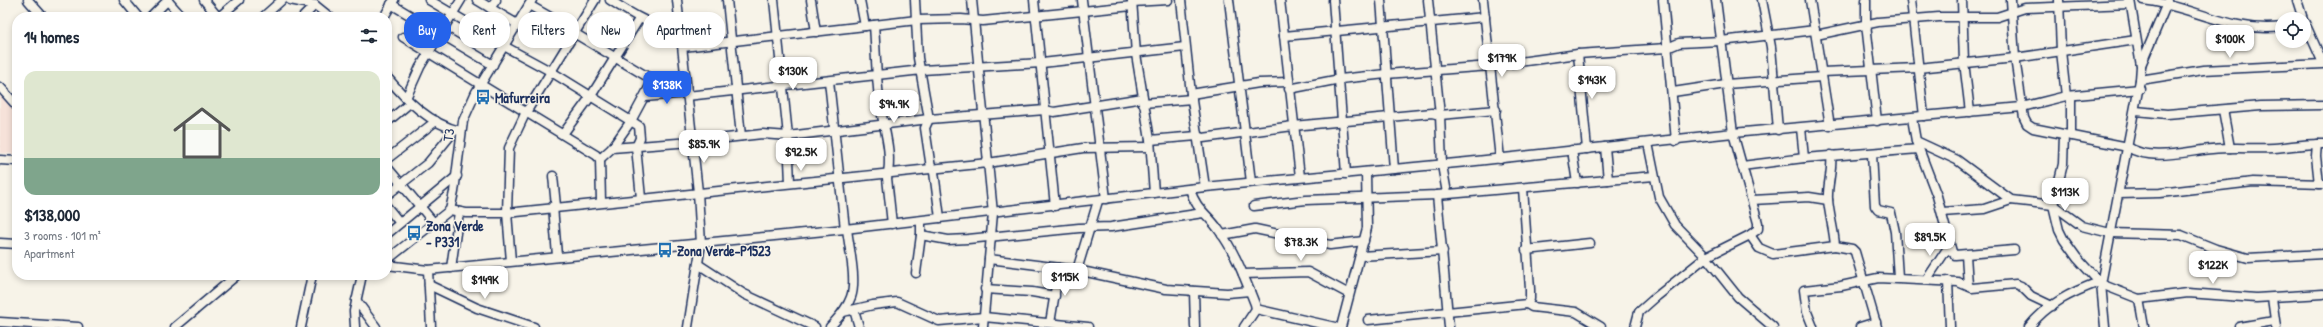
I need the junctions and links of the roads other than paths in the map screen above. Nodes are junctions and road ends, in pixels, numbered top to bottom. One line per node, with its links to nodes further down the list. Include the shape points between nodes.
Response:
1 (28, 0): 51 (street)
2 (124, 0): 52 (street)
3 (168, 0): 53 (street); 54 (street)
4 (204, 0): 55 (street)
5 (239, 0): 56 (street)
6 (282, 0): 57 (street)
7 (290, 0): 47 (street)
8 (428, 0): 65 (street)
9 (461, 0): 65 (street)
10 (477, 0): 48 (street)
11 (496, 0): 48 (street)
12 (595, 0): 77 (street)
13 (677, 0): 63 (street)
14 (727, 0): 95 (street)
15 (774, 0): 88 (street)
16 (811, 0): 84 (street)
17 (860, 0): 80 (street)
18 (915, 0): 73 (street)
19 (972, 0): 71 (street)
20 (1034, 0): 66 (street)
21 (1082, 0): 49 (street)
22 (1168, 0): 45 (street)
23 (1181, 0): 98 (street)
24 (1229, 0): 135 (street)
25 (1280, 0): 89 (street)
26 (1332, 0): 83 (street)
27 (1381, 0): 81 (street)
28 (1428, 0): 75 (street)
29 (1483, 0): 68 (street)
30 (1663, 0): 104 (street)
31 (1716, 0): 96 (street)
32 (1762, 0): 90 (street)
33 (1810, 0): 85 (street)
34 (1866, 0): 78 (street)
35 (1911, 0): 72 (street)
36 (1962, 0): 67 (street)
37 (2012, 0): 50 (street)
38 (2143, 0): 43 (street)
39 (2297, 0): 64 (street)
40 (615, 1): 70 (street)
41 (393, 2): 60 (street); 61 (street)
42 (2130, 2): 46 (street); 94 (street)
43 (2167, 2): 82 (street, via 2235,24 2256,28); 117 (street)
44 (530, 3): 62 (street); 76 (street, T3)
45 (1132, 3): 49 (street); 107 (street)
46 (2059, 3): 50 (street); 105 (street)
47 (315, 5): 58 (street); 59 (street)
48 (490, 8): 76 (street)
49 (1083, 10): 66 (street); 110 (street)
50 (2012, 11): 67 (street, via 1996,16); 111 (street)
51 (39, 12)
52 (134, 12)
53 (156, 12)
54 (178, 12)
55 (215, 12)
56 (225, 12)
57 (268, 12)
58 (308, 12)
59 (324, 12)
60 (387, 12)
61 (408, 12)
62 (544, 12)
63 (678, 12)
64 (2301, 12)
65 (452, 15): 69 (street)
66 (1035, 16): 71 (street, via 983,21); 113 (street)
67 (1963, 16): 72 (street); 112 (street)
68 (1485, 17): 75 (street); 116 (street)
69 (459, 19)
70 (639, 19): 74 (street); 109 (street)
71 (974, 19): 73 (street); 118 (street)
72 (1913, 19): 78 (street); 119 (street)
73 (917, 20): 79 (street); 121 (street, via 918,58)
74 (643, 21)
75 (1430, 22): 81 (street); 122 (street)
76 (517, 24): 86 (street, T3)
77 (579, 24)
78 (1866, 24): 85 (street); 120 (street)
79 (874, 25): 80 (street); 126 (street)
80 (865, 26): 84 (street)
81 (1384, 26): 83 (street); 124 (street)
82 (2275, 27)
83 (1336, 30): 89 (street); 127 (street)
84 (816, 32): 88 (street)
85 (1815, 32): 90 (street); 125 (street)
86 (510, 35)
87 (579, 35): 109 (street)
88 (778, 36): 95 (street); 133 (street)
89 (1284, 36): 136 (street)
90 (1768, 36): 96 (street); 128 (street)
91 (2311, 37): 114 (street)
92 (403, 38): 106 (street)
93 (451, 40): 115 (street)
94 (2136, 40): 105 (street); 117 (street)
95 (731, 41): 97 (street); 139 (street)
96 (1721, 41): 104 (street, via 1679,43); 132 (street)
97 (725, 42)
98 (1185, 47): 107 (street); 143 (street)
99 (432, 48): 106 (street)
100 (502, 48): 115 (street, T3)
101 (509, 48): 123 (street)
102 (564, 48): 123 (street)
103 (683, 48): 141 (street)
104 (1667, 48): 108 (street); 140 (street)
105 (2061, 51): 111 (street); 144 (street)
106 (428, 54): 134 (street); 147 (street)
107 (1136, 54): 110 (street); 148 (street)
108 (1578, 54): 116 (street); 195 (street)
109 (615, 57): 142 (street); 145 (street, via 653,80)
110 (1088, 57): 113 (street); 150 (street)
111 (2015, 58): 112 (street); 151 (street)
112 (1964, 62): 119 (street); 156 (street)
113 (1042, 63): 118 (street); 152 (street)
114 (2323, 64): 129 (street, via 2203,70)
115 (493, 65): 134 (street, T3)
116 (1490, 66): 122 (street); 153 (street)
117 (2141, 66): 129 (street)
118 (980, 68): 121 (street, via 958,66); 158 (street)
119 (1918, 68): 120 (street); 160 (street)
120 (1871, 69): 125 (street); 167 (street)
121 (922, 70): 126 (street); 164 (street)
122 (1435, 70): 124 (street); 159 (street)
123 (550, 71): 142 (street); 157 (street)
124 (1386, 74): 127 (street); 162 (street)
125 (1822, 75): 128 (street); 171 (street)
126 (878, 76): 130 (street); 169 (street)
127 (1340, 79): 136 (street); 168 (street)
128 (1774, 79): 132 (street); 173 (street)
129 (2140, 80): 138 (street)
130 (829, 81): 133 (street); 175 (street)
131 (392, 82): 147 (street)
132 (1726, 84): 140 (street); 176 (street)
133 (782, 85): 139 (street); 180 (street)
134 (481, 86): 157 (street); 174 (street, T3)
135 (1240, 86): 136 (street); 143 (street); 178 (street)
136 (1288, 86): 170 (street)
137 (0, 87): 146 (street)
138 (2140, 89): 144 (street); 155 (street)
139 (737, 90): 141 (street); 179 (street)
140 (1673, 92): 183 (street)
141 (687, 95): 145 (street); 185 (street)
142 (590, 96): 166 (street); 177 (street)
143 (1191, 96): 148 (street); 181 (street)
144 (2069, 96): 151 (street); 182 (street)
145 (645, 97): 166 (street)
146 (12, 100)
147 (408, 100): 161 (street); 165 (street)
148 (1143, 101): 150 (street); 186 (street)
149 (2323, 104): 154 (street)
150 (1093, 107): 152 (street, via 1054,112); 193 (street)
151 (2022, 107): 156 (street); 182 (street, via 2027,124)
152 (1045, 110): 158 (street); 198 (street)
153 (1496, 110): 159 (street); 204 (street)
154 (2223, 110): 155 (street, via 2167,114); 194 (street)
155 (2136, 111): 191 (street)
156 (1970, 112): 160 (street)
157 (525, 114): 177 (street); 252 (street, via 509,148)
158 (982, 114): 164 (street); 207 (street)
159 (1440, 115): 162 (street, via 1432,113); 208 (street)
160 (1924, 116): 163 (street)
161 (392, 117)
162 (1390, 118): 168 (street); 211 (street)
163 (1912, 118): 167 (street); 184 (street)
164 (930, 119): 169 (street); 210 (street, via 925,128)
165 (436, 121): 174 (street); 200 (street)
166 (631, 121): 189 (street, via 639,129 640,138); 192 (street)
167 (1877, 121): 171 (street)
168 (1342, 122): 170 (street); 215 (street)
169 (884, 126): 175 (street); 212 (street)
170 (1293, 126): 178 (street); 220 (street)
171 (1830, 126): 172 (street)
172 (1802, 128): 173 (street); 202 (street)
173 (1778, 130): 176 (street)
174 (458, 131): 216 (street, T3); 223 (street, via 428,163)
175 (835, 131): 180 (street); 219 (street)
176 (1733, 133): 183 (street); 209 (street)
177 (563, 134): 203 (street)
178 (1246, 134): 181 (street, via 1203,138); 222 (street)
179 (741, 136): 180 (street); 185 (street)
180 (788, 136): 224 (street)
181 (1197, 136): 186 (street); 227 (street)
182 (2068, 136): 191 (street); 243 (street)
183 (1676, 141): 187 (street)
184 (1916, 141): 196 (street); 241 (street, via 1957,160)
185 (691, 142): 189 (street); 231 (street)
186 (1150, 143): 193 (street); 232 (street)
187 (1648, 143): 190 (street); 218 (street)
188 (2320, 144): 194 (street); 226 (street, via 2316,156)
189 (636, 147): 192 (street); 236 (street)
190 (1605, 147): 195 (street); 221 (street)
191 (2128, 147): 194 (street, via 2136,152 2164,154); 234 (street)
192 (612, 148): 203 (street)
193 (1101, 148): 198 (street); 238 (street)
194 (2230, 148)
195 (1587, 149): 197 (street)
196 (1919, 149): 199 (street); 250 (street)
197 (1572, 150): 204 (street); 225 (street)
198 (1050, 152): 207 (street); 245 (street)
199 (1872, 154): 201 (street); 294 (street, via 1875,206 1878,210 1891,213)
200 (392, 155)
201 (1831, 155): 202 (street); 240 (street, via 1832,173)
202 (1804, 158): 209 (street)
203 (600, 159): 242 (street)
204 (1500, 159): 208 (street)
205 (0, 160): 206 (street)
206 (12, 161)
207 (988, 163): 210 (street); 253 (street)
208 (1442, 165): 211 (street); 233 (street)
209 (1742, 166): 239 (street)
210 (931, 168): 212 (street); 255 (street, via 934,172)
211 (1394, 169): 213 (street)
212 (890, 172): 219 (street); 259 (street, via 887,178)
213 (1366, 172): 215 (street); 237 (street)
214 (392, 174): 223 (street)
215 (1346, 174): 220 (street)
216 (457, 176): 247 (street); 248 (street, T3)
217 (553, 176): 244 (street)
218 (1654, 176): 221 (street); 283 (street, via 1659,197 1675,225)
219 (840, 177): 224 (street); 261 (street)
220 (1300, 177): 222 (street)
221 (1608, 180): 225 (street)
222 (1251, 182): 227 (street)
223 (400, 183): 230 (street); 247 (street)
224 (790, 183): 231 (street)
225 (1577, 183): 229 (street)
226 (2321, 184): 234 (street, via 2254,182 2160,193)
227 (1205, 187): 228 (street)
228 (1190, 188): 232 (street); 254 (street, via 1194,203)
229 (1523, 188): 233 (street); 275 (street)
230 (392, 190)
231 (698, 192): 236 (street); 272 (street)
232 (1154, 193): 238 (street)
233 (1447, 193): 235 (street)
234 (2119, 194): 263 (street)
235 (1438, 195): 237 (street); 277 (street)
236 (641, 198): 242 (street)
237 (1366, 199): 246 (street, via 1306,200); 268 (street, via 1368,214)
238 (1102, 200): 245 (street); 260 (street)
239 (1752, 200): 240 (street, via 1809,197); 266 (street, via 1758,229)
240 (1828, 200): 273 (street, via 1834,229)
241 (2011, 200): 243 (street); 250 (street, via 1984,209)
242 (601, 202): 244 (street)
243 (2053, 205): 263 (street, via 2082,226); 301 (street, via 2064,240)
244 (555, 206): 252 (street); 281 (street)
245 (1055, 206): 253 (street)
246 (1254, 206)
247 (420, 207): 257 (street); 258 (street)
248 (450, 210): 249 (street); 258 (street)
249 (459, 212): 252 (street); 288 (street)
250 (1942, 212): 274 (street)
251 (392, 213): 257 (street)
252 (507, 213): 285 (street)
253 (993, 213): 255 (street); 267 (street)
254 (1203, 213): 260 (street, via 1137,224); 265 (street)
255 (940, 218): 256 (street)
256 (921, 221): 259 (street); 264 (street)
257 (400, 223): 262 (street)
258 (434, 223): 280 (street)
259 (892, 224): 261 (street)
260 (1090, 227): 267 (street); 291 (street)
261 (846, 229): 272 (street); 317 (street, via 852,289)
262 (392, 230)
263 (2110, 233): 278 (street, via 2181,235 2248,258); 301 (street)
264 (922, 235): 267 (street, via 948,240); 292 (street)
265 (1222, 235): 268 (street, via 1255,230 1330,245); 293 (street)
266 (1750, 235): 273 (street, via 1759,248 1773,254); 283 (street)
267 (993, 236): 284 (street)
268 (1364, 241): 282 (street)
269 (0, 243): 271 (street)
270 (1590, 243): 275 (street)
271 (12, 244)
272 (701, 244): 281 (street); 286 (street)
273 (1834, 246): 299 (street, via 1852,248)
274 (1949, 246): 279 (street, via 1955,255); 295 (street)
275 (1526, 250): 313 (street, via 1530,289)
276 (2014, 250): 279 (street)
277 (1443, 251): 282 (street); 318 (street)
278 (2323, 254)
279 (1966, 255): 303 (street)
280 (392, 256)
281 (557, 256): 285 (street)
282 (1360, 256): 307 (street)
283 (1706, 257): 344 (street, via 1639,312); 345 (street, via 1738,297)
284 (989, 259): 289 (street); 304 (street)
285 (511, 261): 288 (street)
286 (698, 264): 332 (street); 333 (street, via 744,294)
287 (392, 266): 290 (street)
288 (451, 268): 290 (street)
289 (1059, 268): 291 (street); 309 (street)
290 (428, 270): 302 (street)
291 (1077, 270): 305 (street, via 1166,289)
292 (916, 273)
293 (1244, 274): 306 (street); 307 (street, via 1308,272)
294 (1898, 277): 295 (street); 299 (street)
295 (1927, 279): 300 (street)
296 (231, 280): 326 (street)
297 (311, 280): 327 (street)
298 (361, 280): 312 (street)
299 (1863, 280): 323 (street); 346 (street, via 1841,286 1804,290 1807,312)
300 (1948, 281): 303 (street); 348 (street)
301 (2100, 283): 311 (street); 314 (street, via 2073,291); 350 (street)
302 (429, 285): 330 (street); 331 (street, via 478,308)
303 (1968, 285): 314 (street, via 1972,288 2016,284 2031,296)
304 (985, 289): 309 (street); 319 (street)
305 (1194, 291): 306 (street); 338 (street)
306 (1250, 291): 315 (street)
307 (1349, 294): 341 (street)
308 (2323, 294): 310 (street)
309 (1055, 296): 322 (street)
310 (2272, 298): 311 (street, via 2188,293); 324 (street)
311 (2139, 299): 351 (street)
312 (356, 300): 328 (street); 329 (street)
313 (1527, 304): 318 (street); 343 (street, via 1532,307 1576,312)
314 (2052, 306): 349 (street)
315 (1256, 309): 339 (street); 340 (street)
316 (854, 310): 317 (street); 319 (street, via 897,302 939,321); 335 (street)
317 (843, 312): 334 (street)
318 (1449, 313): 320 (street); 342 (street)
319 (984, 317): 322 (street); 336 (street)
320 (1368, 320)
321 (0, 322): 325 (street)
322 (1050, 323): 337 (street)
323 (1876, 324): 347 (street)
324 (2275, 324): 352 (street)
325 (78, 327)
326 (174, 327)
327 (301, 327)
328 (355, 327)
329 (376, 327)
330 (431, 327)
331 (534, 327)
332 (688, 327)
333 (815, 327)
334 (830, 327)
335 (859, 327)
336 (983, 327)
337 (1088, 327)
338 (1195, 327)
339 (1244, 327)
340 (1336, 327)
341 (1341, 327)
342 (1449, 327)
343 (1601, 327)
344 (1635, 327)
345 (1773, 327)
346 (1813, 327)
347 (1860, 327)
348 (1950, 327)
349 (2029, 327)
350 (2105, 327)
351 (2144, 327)
352 (2239, 327)

